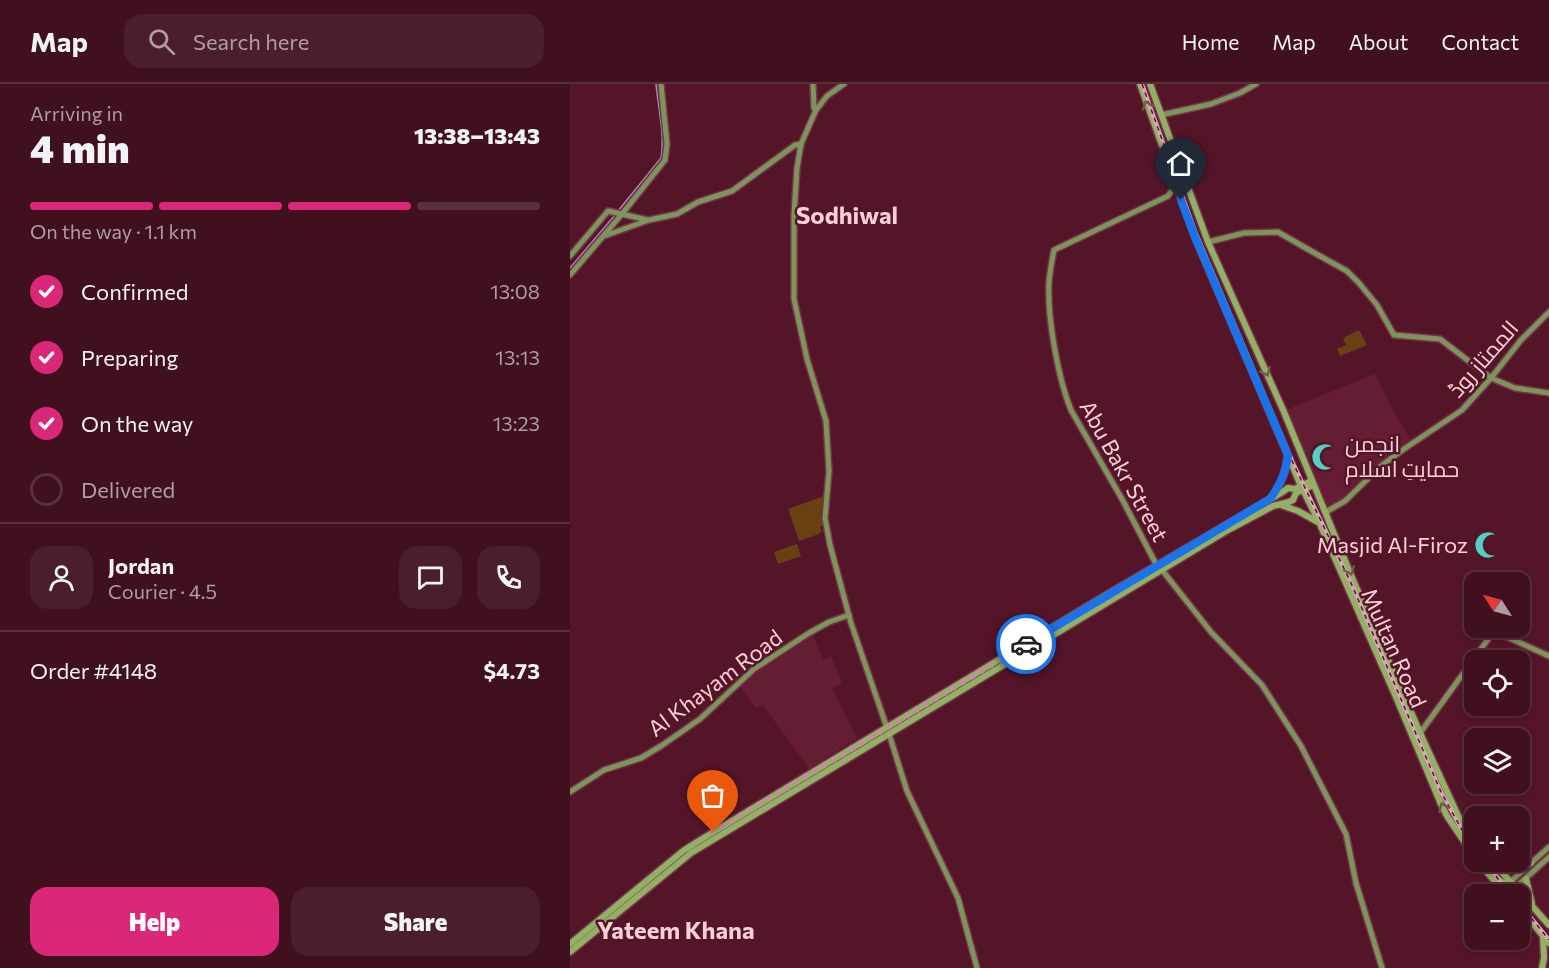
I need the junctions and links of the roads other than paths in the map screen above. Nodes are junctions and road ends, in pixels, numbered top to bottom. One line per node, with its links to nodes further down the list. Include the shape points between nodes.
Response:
1 (661, 84): 13 (street, via 668,144 665,160)
2 (813, 84): 7 (street)
3 (844, 84): 7 (street)
4 (1140, 84): 10 (main road, Multan Road, one-way to 4)
5 (1150, 84): 8 (main road, Multan Road)
6 (1256, 84): 8 (street, via 1211,104)
7 (816, 110): 9 (street)
8 (1161, 115): 16 (main road, Multan Road)
9 (801, 144): 14 (street, via 732,191 677,214); 31 (street, via 794,221 794,299 826,421 830,471 825,518)
10 (1176, 186): 11 (street); 12 (main road, Multan Road)
11 (1168, 196): 12 (street); 30 (street, Abu Bakr Street, via 1054,250 1049,282 1050,311 1065,397)
12 (1181, 200): 22 (main road, Multan Road)
13 (621, 213): 14 (street); 15 (street); 17 (street, via 608,210)
14 (649, 220): 15 (street)
15 (602, 236): 18 (street)
16 (1208, 242): 20 (street, via 1244,233 1278,232 1347,271 1377,305 1394,335 1440,339); 23 (main road, Multan Road, one-way to 23)
17 (570, 256)
18 (570, 275)
19 (1549, 312): 20 (street, الممتاز روڈ)
20 (1491, 378): 21 (street, via 1515,388); 27 (street, الممتاز روڈ, via 1462,410 1401,451 1345,501)
21 (1549, 393)
22 (1288, 455): 24 (main road, Multan Road); 25 (main road, via 1283,478)
23 (1312, 483): 24 (main road); 27 (main road, Multan Road)
24 (1301, 488): 25 (main road, via 1288,488); 26 (main road, via 1293,500); 28 (main road, Multan Road)
25 (1270, 499): 29 (main road)
26 (1277, 504): 28 (main road); 29 (main road)
27 (1326, 512): 34 (main road, Multan Road, one-way to 34)
28 (1318, 522): 37 (main road, Multan Road, one-way to 28, via 1447,816)
29 (1175, 559): 30 (main road)
30 (1160, 568): 33 (main road); 57 (street, Abu Bakr Street, via 1212,633 1262,685 1301,746 1346,834 1356,883)
31 (849, 615): 33 (street); 35 (street, Al Khayam Road, via 812,632 754,669 700,719 661,746 641,758 604,770)
32 (1549, 656): 34 (street, via 1494,631)
33 (888, 731): 54 (main road, via 683,851); 55 (main road, via 691,853); 56 (street, via 907,791 958,898)
34 (1420, 733): 36 (main road, Multan Road)
35 (570, 792)
36 (1464, 825)
37 (1464, 841)
38 (1549, 847): 40 (street)
39 (1549, 857): 43 (street)
40 (1531, 863): 46 (street)
41 (1489, 872): 44 (main road)
42 (1492, 872): 45 (main road)
43 (1526, 879): 47 (street); 49 (main road)
44 (1498, 884)
45 (1506, 884)
46 (1515, 884)
47 (1518, 884)
48 (1530, 905): 49 (main road)
49 (1533, 908): 51 (main road)
50 (1530, 920): 52 (main road)
51 (1549, 925)
52 (1543, 936): 53 (main road); 58 (main road)
53 (1549, 943)
54 (570, 944)
55 (570, 952)
56 (977, 968)
57 (1382, 968)
58 (1542, 968)

